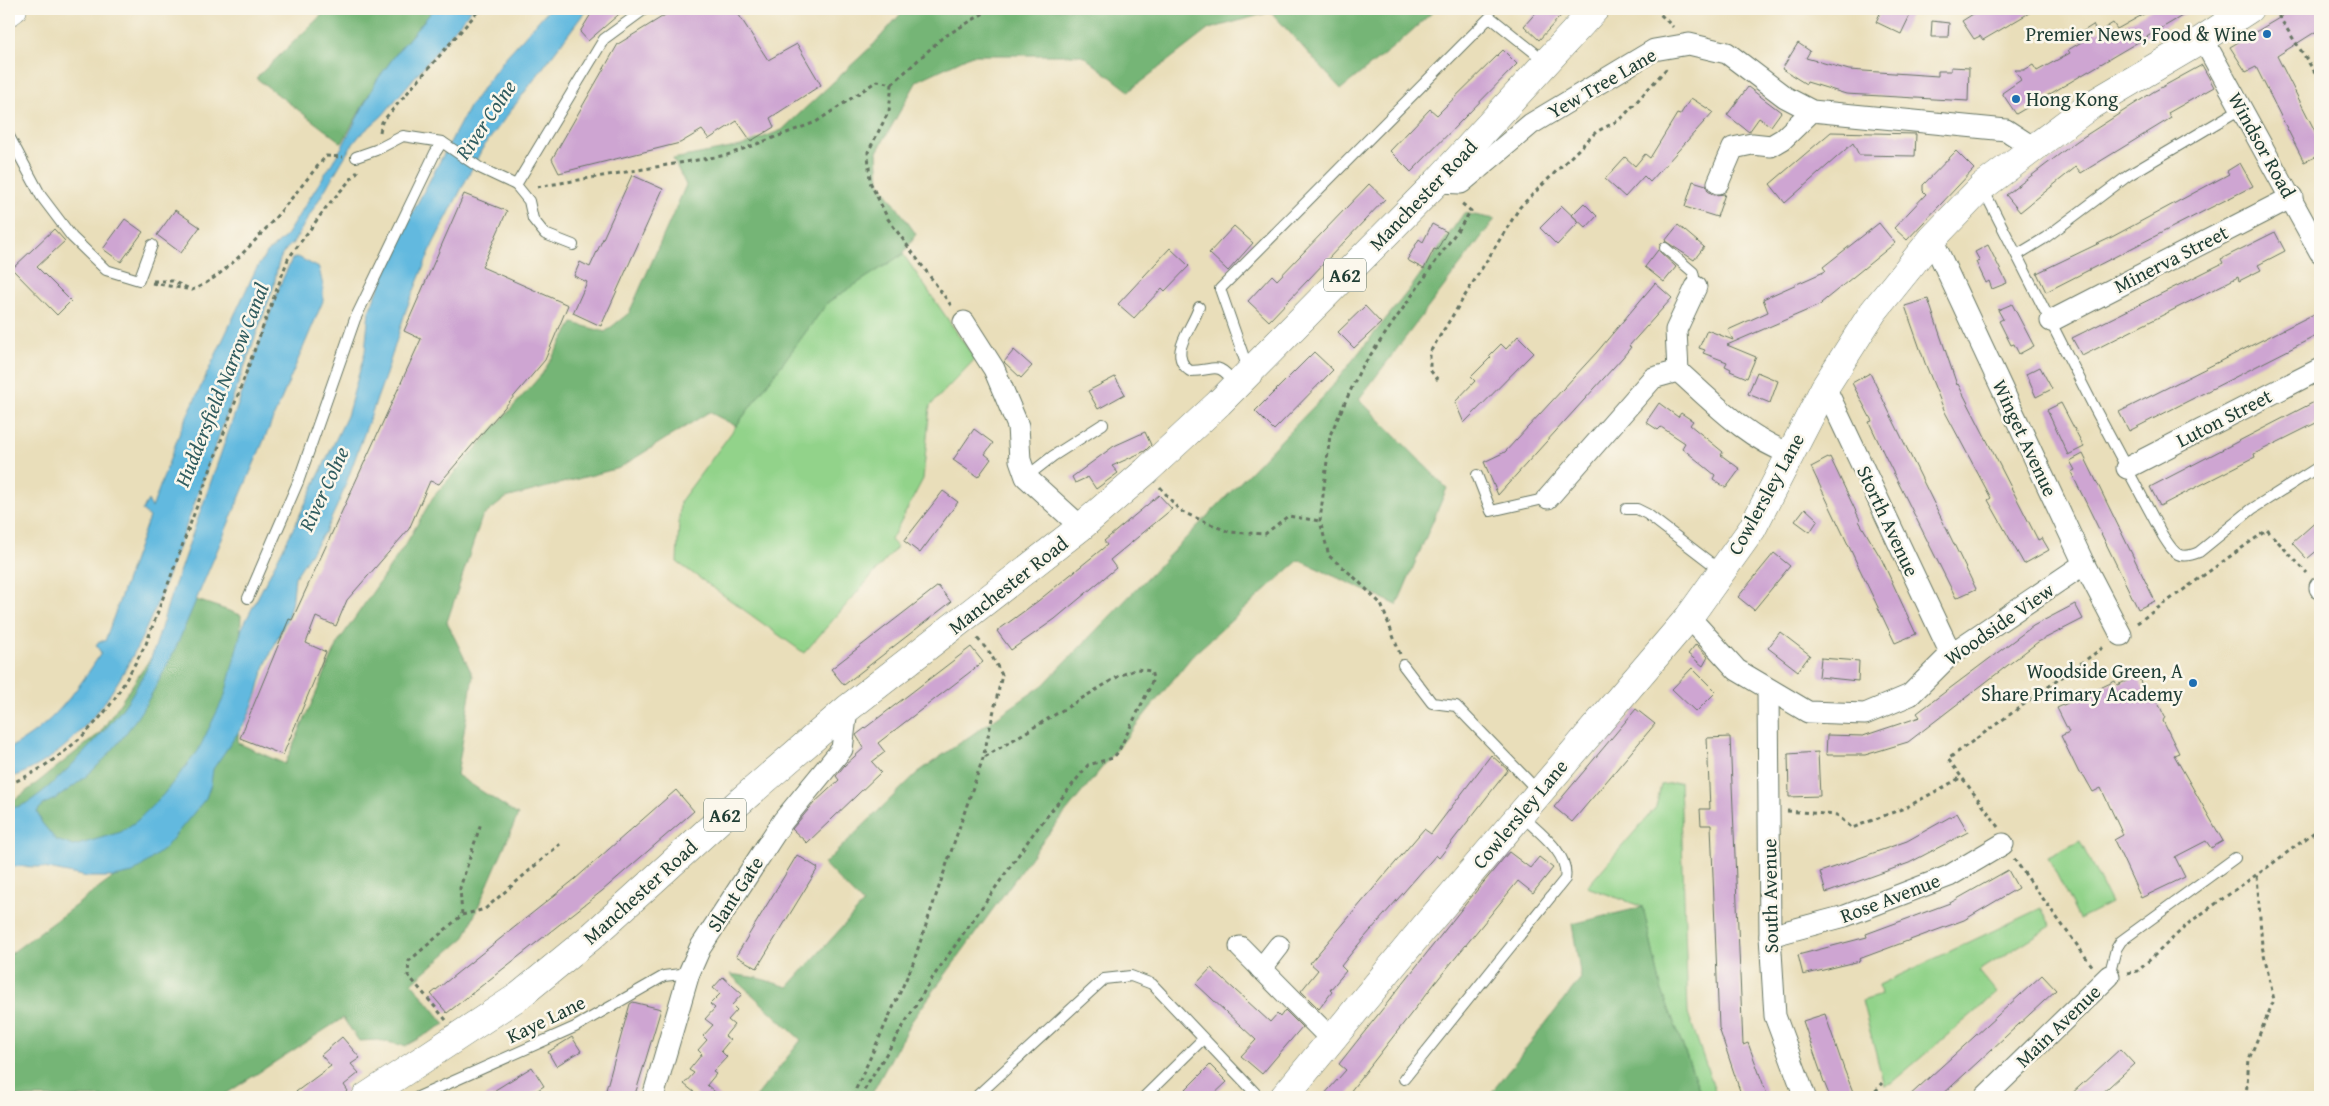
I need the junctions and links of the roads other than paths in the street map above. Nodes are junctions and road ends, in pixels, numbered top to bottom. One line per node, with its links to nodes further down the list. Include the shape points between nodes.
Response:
1 (14, 9): 5 (main road)
2 (646, 9): 16 (lane, via 604,39)
3 (1595, 9): 7 (main road, Manchester Road / A62)
4 (2249, 9): 6 (main road, Cowlersley Lane)
5 (9, 12)
6 (2203, 39): 8 (street, Windsor Road); 12 (main road, Cowlersley Lane, via 2091,104)
7 (1547, 63): 14 (main road, Manchester Road / A62); 31 (lane, via 1490,17 1220,289)
8 (2242, 108): 18 (street, Windsor Road); 24 (lane, via 2130,175)
9 (1812, 111): 12 (street, Yew Tree Lane, via 2006,130); 14 (street, Yew Tree Lane, via 1785,97 1727,53 1689,44 1654,50 1530,124 1461,183); 15 (street, via 1771,146 1752,144 1733,148)
10 (9, 136): 20 (lane, via 41,196 72,237 106,270 139,280)
11 (444, 144): 13 (lane, via 402,136); 16 (lane, via 480,168); 44 (lane, via 435,153 355,319 298,482)
12 (2034, 148): 17 (main road, Cowlersley Lane)
13 (356, 157)
14 (1437, 182): 31 (main road, Manchester Road / A62)
15 (1718, 183)
16 (516, 185): 21 (lane, via 529,201 533,219 546,234)
17 (1982, 187): 19 (main road, Cowlersley Lane); 24 (lane)
18 (2292, 197): 23 (street, Windsor Road); 27 (street, Minerva Street)
19 (1932, 239): 32 (main road, Cowlersley Lane, via 1873,312); 42 (street, Winget Avenue)
20 (152, 245)
21 (573, 245)
22 (1665, 248): 25 (lane, via 1693,272)
23 (2320, 252)
24 (2017, 255): 27 (lane)
25 (1696, 287): 30 (street, via 1676,330)
26 (1199, 307): 31 (lane, via 1181,345 1178,358 1182,366 1190,371 1219,367)
27 (2051, 321): 36 (lane)
28 (964, 322): 38 (street, via 994,368 1018,426 1020,460)
29 (2320, 369): 36 (street, Luton Street)
30 (1678, 371): 34 (street, via 1743,429 1770,446); 39 (street, via 1653,378)
31 (1243, 379): 41 (main road, Manchester Road / A62, via 1146,472)
32 (1825, 387): 34 (main road, Cowlersley Lane); 47 (street, Storth Avenue)
33 (1103, 424): 38 (lane)
34 (1791, 454): 43 (main road, Cowlersley Lane, via 1752,529)
35 (2320, 466): 36 (lane, via 2252,509 2199,552 2181,556 2163,536)
36 (2127, 468)
37 (1477, 474): 39 (lane, via 1491,511)
38 (1026, 477): 41 (street)
39 (1548, 498)
40 (1626, 509): 43 (lane, via 1637,509 1647,514)
41 (1081, 527): 50 (main road, Manchester Road / A62)
42 (2084, 564): 46 (street, Winget Avenue); 47 (street, Woodside View)
43 (1721, 571): 45 (main road, Cowlersley Lane)
44 (248, 598)
45 (1688, 617): 49 (street, Woodside View, via 1737,670); 51 (main road, Cowlersley Lane)
46 (2121, 635)
47 (1951, 654): 49 (street, Woodside View, via 1910,695 1865,714 1808,712)
48 (1403, 665): 51 (lane, via 1432,703 1456,706)
49 (1768, 690): 55 (street, South Avenue)
50 (847, 710): 59 (street, Slant Gate, via 842,749 783,821 700,948); 65 (main road, Manchester Road / A62, via 736,805 591,937 519,996)
51 (1539, 792): 52 (main road, Cowlersley Lane)
52 (1520, 814): 62 (main road, Cowlersley Lane); 63 (lane, via 1554,847 1566,870 1565,879)
53 (2003, 844): 55 (street, Rose Avenue, via 1949,876 1845,916)
54 (2234, 858): 60 (lane, via 2121,941)
55 (1770, 936): 71 (street, South Avenue, via 1775,1016)
56 (1279, 946): 58 (street)
57 (1240, 947): 58 (street)
58 (1261, 969): 62 (street)
59 (689, 973): 66 (lane, Kaye Lane, via 664,976 575,1027); 67 (street, Slant Gate)
60 (2106, 979): 72 (street, Main Avenue)
61 (1203, 1039): 64 (lane, via 1152,984 1131,976 1104,979); 68 (lane); 69 (lane)
62 (1331, 1039): 70 (main road, Cowlersley Lane)
63 (1404, 1079)
64 (978, 1095)
65 (368, 1096)
66 (418, 1097)
67 (653, 1097)
68 (1144, 1097)
69 (1259, 1097)
70 (1284, 1097)
71 (1804, 1097)
72 (1984, 1097)

